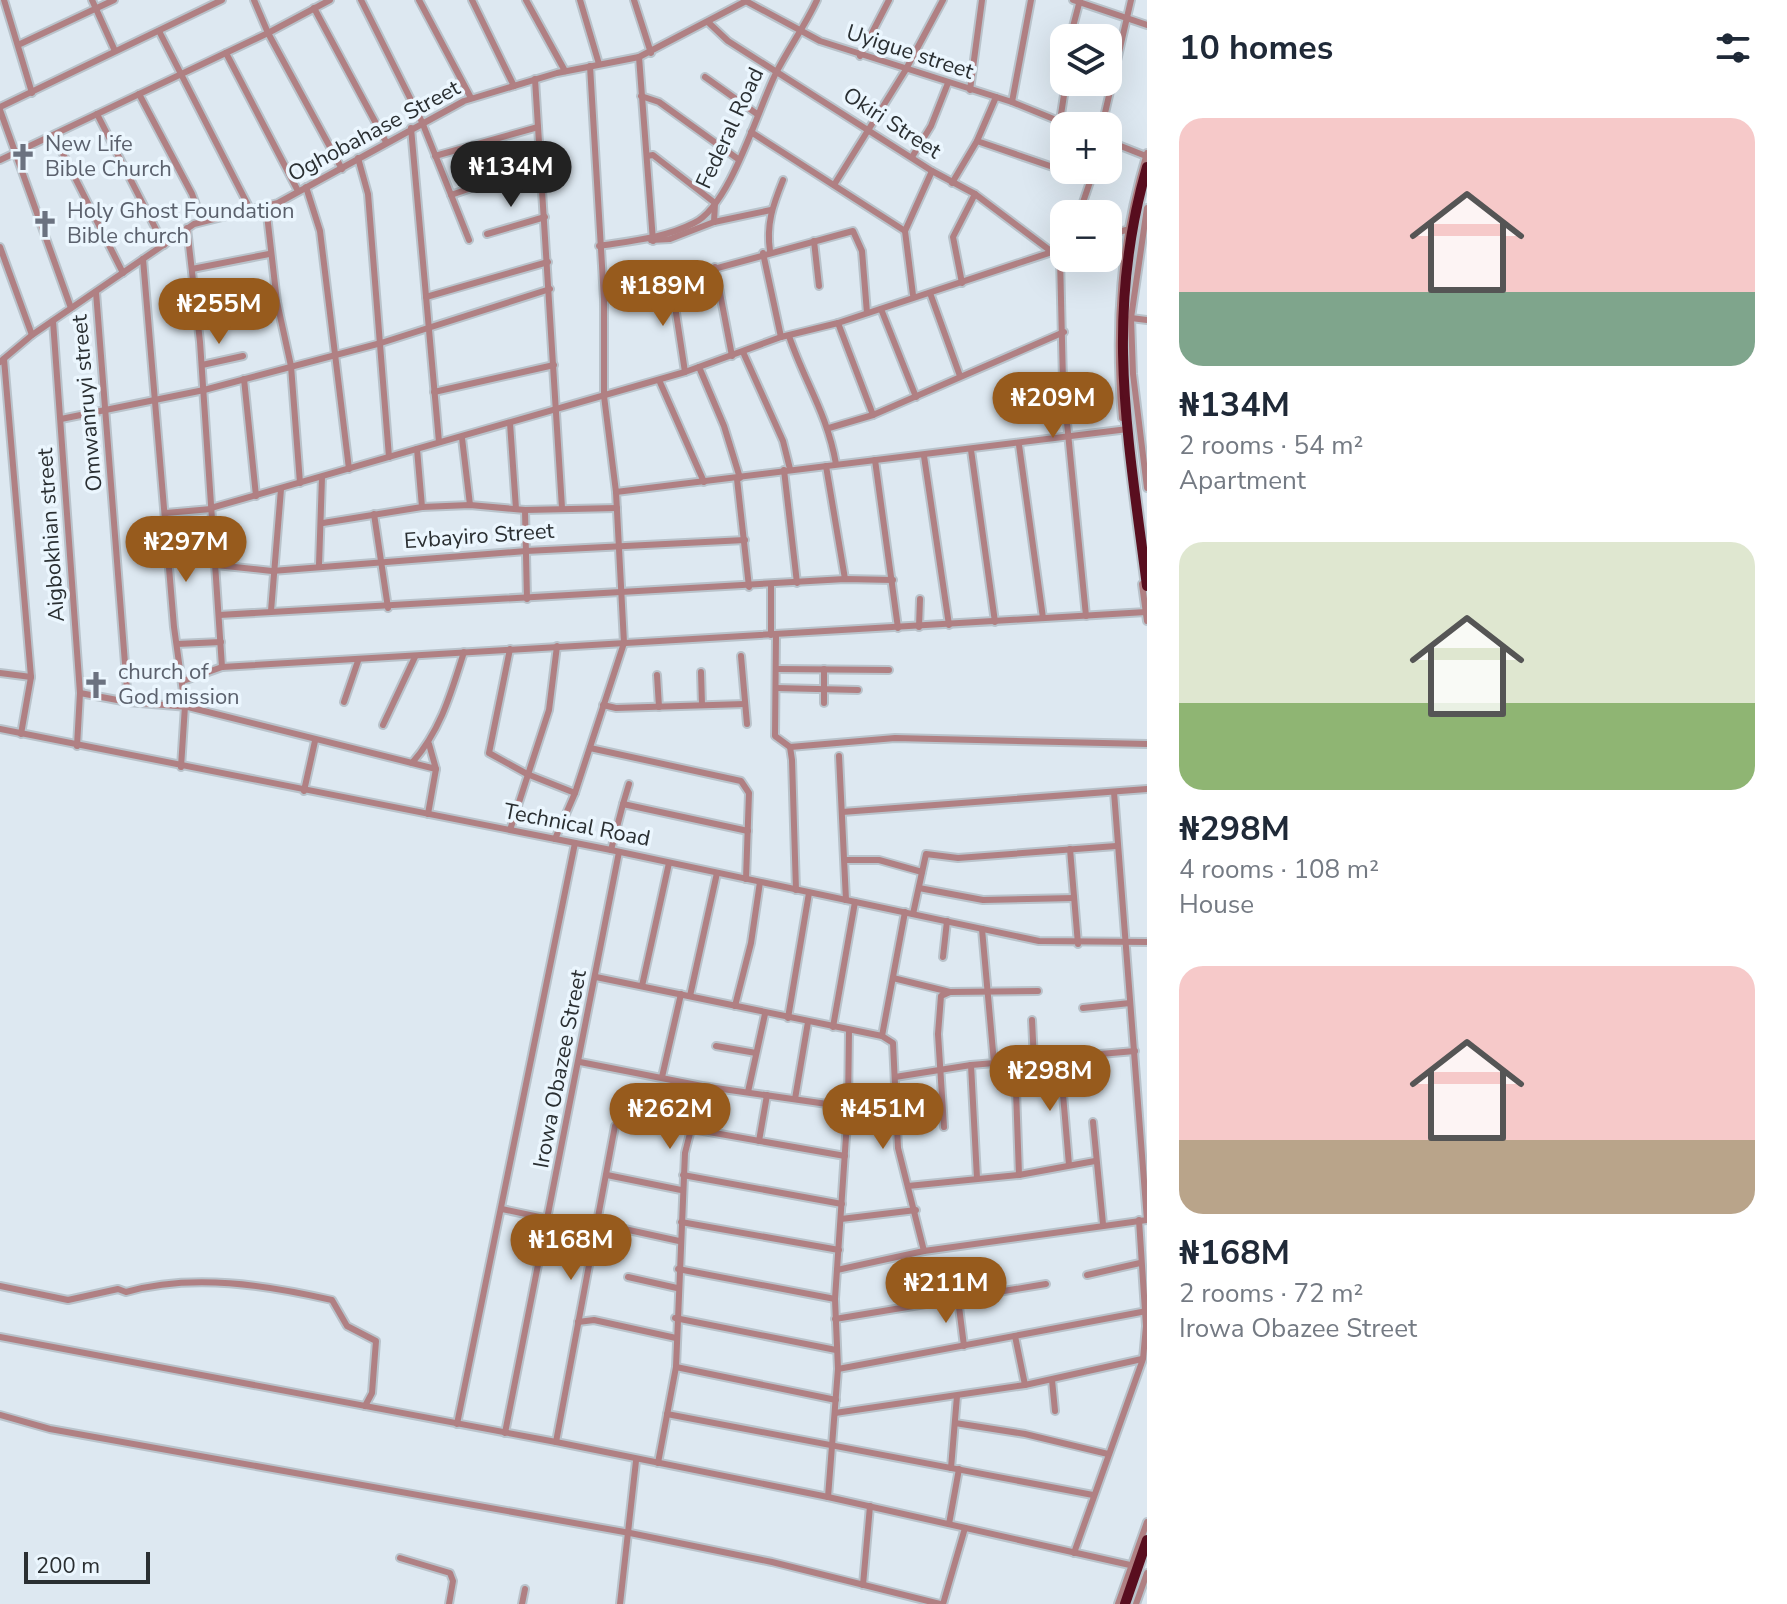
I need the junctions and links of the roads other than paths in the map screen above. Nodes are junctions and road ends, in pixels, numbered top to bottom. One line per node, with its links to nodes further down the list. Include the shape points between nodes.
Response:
1 (4, 0): 30 (street)
2 (92, 0): 21 (street)
3 (114, 0): 21 (street)
4 (222, 0): 27 (street)
5 (254, 0): 29 (street)
6 (361, 0): 58 (street)
7 (419, 0): 51 (street)
8 (472, 0): 45 (street)
9 (526, 0): 38 (street)
10 (580, 0): 36 (street)
11 (634, 0): 33 (street)
12 (817, 0): 28 (street, Federal Road)
13 (889, 0): 34 (street)
14 (943, 0): 40 (street)
15 (982, 0): 46 (street)
16 (1031, 0): 52 (street)
17 (1131, 0): 23 (street)
18 (325, 1): 22 (street)
19 (745, 1): 24 (street, Oghobahase Street); 28 (street, Uyigue street)
20 (1078, 1): 23 (street); 25 (street)
21 (97, 8): 30 (street); 31 (street)
22 (314, 8): 29 (street); 65 (street)
23 (1126, 17): 26 (street); 54 (street)
24 (709, 23): 33 (street, Oghobahase Street); 39 (street, Okiri Street)
25 (1073, 24)
26 (1147, 25)
27 (159, 31): 31 (street); 41 (street)
28 (802, 31): 34 (street, Uyigue street); 39 (street, Federal Road)
29 (268, 33): 32 (street); 77 (street)
30 (18, 45): 47 (street)
31 (115, 51): 47 (street)
32 (226, 53): 41 (street); 85 (street)
33 (651, 53): 35 (street, Oghobahase Street)
34 (860, 56): 40 (street, Uyigue street)
35 (639, 57): 36 (street, Oghobahase Street); 49 (street)
36 (599, 64): 37 (street, Oghobahase Street)
37 (590, 66): 38 (street, Oghobahase Street); 105 (street)
38 (565, 71): 43 (street, Oghobahase Street)
39 (777, 71): 56 (street, Federal Road); 61 (street, Okiri Street)
40 (905, 71): 44 (street, Uyigue street); 61 (street)
41 (182, 73): 48 (street); 91 (street)
42 (705, 77): 56 (street)
43 (535, 79): 45 (street, Oghobahase Street); 59 (street)
44 (948, 83): 46 (street, Uyigue street); 71 (street)
45 (514, 86): 51 (street, Oghobahase Street)
46 (970, 90): 50 (street, Uyigue street)
47 (32, 93): 53 (street)
48 (139, 94): 55 (street); 94 (street)
49 (641, 96): 70 (street); 73 (street, via 659,102)
50 (996, 97): 52 (street, Uyigue street); 64 (street)
51 (471, 98): 58 (street, Oghobahase Street)
52 (1012, 102): 57 (street, Uyigue street)
53 (0, 108): 67 (street)
54 (1105, 112)
55 (97, 114): 63 (street); 104 (street)
56 (757, 114): 62 (street, Federal Road)
57 (1050, 117)
58 (422, 122): 60 (street, Oghobahase Street); 69 (street)
59 (538, 127): 69 (street); 78 (street)
60 (411, 128): 65 (street, Oghobahase Street); 124 (street)
61 (870, 128): 71 (street, Okiri Street); 82 (street)
62 (751, 132): 73 (street, Federal Road); 82 (street)
63 (54, 136): 67 (street); 116 (street)
64 (977, 141): 75 (street); 81 (street)
65 (386, 142): 72 (street, Oghobahase Street)
66 (1122, 146): 68 (street)
67 (15, 153): 74 (street); 127 (street)
68 (1147, 155): 97 (street)
69 (435, 156): 87 (street)
70 (647, 156): 88 (street, via 663,161); 102 (street)
71 (912, 157): 79 (street, Okiri Street)
72 (358, 158): 77 (street, Oghobahase Street); 140 (street, via 368,194)
73 (738, 159): 88 (street, Federal Road)
74 (0, 160)
75 (1050, 166)
76 (1147, 167): 154 (highway, via 1122,288)
77 (342, 169): 83 (street, Oghobahase Street)
78 (542, 170): 87 (street); 93 (street)
79 (932, 171): 81 (street, Okiri Street); 98 (street)
80 (783, 180): 92 (street)
81 (952, 183): 86 (street, Okiri Street)
82 (834, 185): 98 (street)
83 (306, 187): 85 (street, Oghobahase Street); 143 (street, via 320,231)
84 (1147, 188): 154 (highway, via 1129,284)
85 (298, 191): 89 (street, Oghobahase Street)
86 (975, 194): 107 (street, Okiri Street); 118 (street, via 953,237)
87 (451, 195): 101 (street)
88 (715, 203): 95 (street); 102 (street, Federal Road, via 697,223)
89 (266, 206): 91 (street, Oghobahase Street); 109 (street)
90 (1147, 208): 131 (street)
91 (250, 209): 94 (street, Oghobahase Street)
92 (771, 210): 95 (street); 108 (street)
93 (545, 217): 100 (street); 112 (street)
94 (202, 221): 96 (street, Oghobahase Street)
95 (714, 222): 102 (street)
96 (187, 228): 104 (street, Oghobahase Street); 114 (street)
97 (1126, 230): 99 (street); 166 (street, via 1117,326)
98 (905, 231): 123 (street)
99 (1122, 231)
100 (487, 234)
101 (469, 240)
102 (651, 240): 105 (street, Federal Road)
103 (814, 241): 108 (street); 119 (street); 130 (street, via 857,233)
104 (164, 245): 111 (street, Oghobahase Street)
105 (599, 246): 125 (street)
106 (0, 247): 137 (street)
107 (1050, 250)
108 (766, 252): 113 (street); 139 (street)
109 (269, 254): 114 (street); 126 (street)
110 (1050, 254): 118 (street)
111 (143, 259): 116 (street, Oghobahase Street); 159 (street)
112 (548, 262): 120 (street); 124 (street)
113 (715, 267): 117 (street); 144 (street)
114 (192, 269): 129 (street)
115 (1062, 272): 136 (street)
116 (123, 273): 121 (street, Oghobahase Street)
117 (671, 280): 125 (street); 150 (street)
118 (962, 283): 122 (street)
119 (819, 286)
120 (550, 289): 135 (street); 147 (street)
121 (96, 292): 127 (street, Oghobahase Street); 160 (street, Omwanruyi street)
122 (930, 293): 123 (street); 151 (street)
123 (913, 295): 128 (street)
124 (426, 297): 135 (street)
125 (604, 299): 157 (street)
126 (277, 302): 129 (street); 148 (street)
127 (71, 308): 133 (street, Oghobahase Street)
128 (881, 309): 130 (street); 158 (street)
129 (198, 313): 146 (street)
130 (867, 313): 134 (street)
131 (1131, 318): 132 (street); 167 (street)
132 (1147, 320)
133 (53, 321): 137 (street, Oghobahase Street); 163 (street, Aigbokhian street)
134 (838, 323): 138 (street); 162 (street)
135 (429, 329): 140 (street); 156 (street)
136 (1064, 332): 151 (street); 168 (street)
137 (32, 335): 145 (street, Oghobahase Street)
138 (789, 336): 139 (street); 165 (street)
139 (781, 337): 141 (street)
140 (381, 343): 143 (street); 175 (street)
141 (743, 352): 144 (street); 180 (street, via 783,441)
142 (243, 356): 146 (street)
143 (333, 356): 148 (street); 179 (street)
144 (732, 356): 149 (street)
145 (2, 360): 244 (street)
146 (202, 365): 155 (street)
147 (554, 365): 156 (street); 161 (street)
148 (291, 366): 152 (street); 184 (street)
149 (699, 367): 150 (street); 182 (street, via 724,426)
150 (685, 372): 153 (street)
151 (960, 376): 158 (street)
152 (244, 379): 155 (street); 188 (street)
153 (659, 380): 157 (street); 183 (street)
154 (1126, 383): 166 (highway); 199 (highway)
155 (204, 390): 159 (street); 193 (street)
156 (434, 392): 170 (street)
157 (604, 396): 161 (street); 187 (street)
158 (916, 397): 162 (street)
159 (157, 400): 160 (street); 196 (street)
160 (107, 409): 163 (street); 250 (street, Omwanruyi street)
161 (558, 409): 164 (street); 191 (street)
162 (873, 415): 165 (street)
163 (61, 419): 249 (street, Aigbokhian street)
164 (510, 423): 169 (street); 194 (street)
165 (829, 428): 177 (street)
166 (1125, 429): 168 (street); 211 (highway); 218 (street)
167 (1144, 431): 185 (street)
168 (1068, 437): 171 (street); 220 (street)
169 (462, 438): 170 (street); 189 (street)
170 (439, 442): 172 (street)
171 (1019, 445): 173 (street); 221 (street)
172 (417, 449): 175 (street); 190 (street)
173 (971, 450): 174 (street); 223 (street)
174 (924, 456): 176 (street); 224 (street)
175 (389, 457): 179 (street)
176 (875, 460): 177 (street); 208 (street)
177 (836, 464): 178 (street)
178 (826, 466): 180 (street); 207 (street)
179 (349, 469): 181 (street)
180 (787, 469): 182 (street); 209 (street)
181 (322, 477): 184 (street); 198 (street)
182 (738, 479): 183 (street); 200 (street)
183 (704, 482): 187 (street)
184 (300, 483): 186 (street)
185 (1147, 488)
186 (281, 489): 188 (street); 206 (street)
187 (616, 492): 192 (street)
188 (256, 496): 193 (street)
189 (470, 505): 190 (street); 194 (street)
190 (422, 507): 197 (street)
191 (562, 508): 192 (street); 195 (street)
192 (617, 508): 201 (street)
193 (211, 509): 196 (street); 204 (street)
194 (516, 509): 195 (street)
195 (525, 510): 202 (street)
196 (166, 513): 230 (street)
197 (374, 514): 198 (street); 203 (street)
198 (323, 523): 205 (street)
199 (1147, 539)
200 (745, 540): 201 (street, Evbayiro Street); 212 (street)
201 (620, 546): 202 (street, Evbayiro Street); 213 (street)
202 (526, 551): 203 (street, Evbayiro Street); 214 (street)
203 (379, 561): 205 (street, Evbayiro Street); 216 (street)
204 (216, 565): 206 (street, Evbayiro Street); 219 (street)
205 (319, 565): 206 (street, Evbayiro Street)
206 (272, 571): 217 (street)
207 (845, 579): 208 (street); 209 (street)
208 (893, 580): 226 (street)
209 (797, 583): 210 (street)
210 (771, 586): 212 (street); 227 (street)
211 (1147, 586)
212 (749, 587): 213 (street)
213 (621, 593): 214 (street); 229 (street)
214 (527, 599): 216 (street)
215 (920, 599): 225 (street)
216 (388, 608): 217 (street)
217 (271, 611): 219 (street)
218 (1146, 612): 220 (street); 222 (street)
219 (219, 615): 228 (street)
220 (1086, 616): 221 (street)
221 (1043, 618): 223 (street)
222 (1147, 621)
223 (995, 622): 224 (street)
224 (949, 625): 225 (street)
225 (919, 627): 226 (street)
226 (898, 628): 227 (street)
227 (774, 635): 229 (street); 238 (street)
228 (221, 642): 230 (street); 237 (street)
229 (624, 643): 231 (street); 254 (street)
230 (177, 644): 245 (street)
231 (557, 646): 232 (street); 272 (street, via 549,710)
232 (510, 649): 233 (street); 272 (street, via 488,748)
233 (464, 652): 235 (street); 263 (street)
234 (741, 656): 253 (street)
235 (415, 657): 236 (street); 259 (street)
236 (358, 661): 237 (street); 251 (street)
237 (222, 667): 245 (street)
238 (776, 669): 239 (street); 246 (street)
239 (824, 669): 240 (street); 247 (street)
240 (889, 670)
241 (701, 672): 255 (street)
242 (0, 673): 244 (street)
243 (657, 675): 257 (street)
244 (31, 677): 261 (street)
245 (183, 681): 256 (street)
246 (776, 688): 247 (street); 266 (street, via 775,736)
247 (824, 689): 248 (street); 252 (street)
248 (858, 690)
249 (80, 693): 250 (street); 265 (street, Aigbokhian street)
250 (128, 702): 256 (street)
251 (344, 702)
252 (824, 703)
253 (745, 704): 255 (street); 258 (street)
254 (603, 705): 257 (street); 267 (street)
255 (702, 705): 257 (street)
256 (185, 706): 262 (street); 270 (street)
257 (659, 707)
258 (747, 724)
259 (383, 725)
260 (0, 729): 261 (street, Technical Road)
261 (21, 734): 265 (street, Technical Road)
262 (315, 741): 269 (street); 275 (street)
263 (429, 744): 269 (street); 271 (street)
264 (1147, 744): 266 (street, via 895,738)
265 (77, 746): 270 (street, Technical Road)
266 (790, 747): 295 (street)
267 (590, 748): 277 (street); 282 (street, via 741,781 749,793)
268 (839, 756): 279 (street)
269 (412, 763): 271 (street)
270 (181, 767): 275 (street, Technical Road)
271 (436, 769): 280 (street)
272 (527, 774): 277 (street); 281 (street)
273 (629, 784): 278 (street, Irowa Obazee Street)
274 (1147, 789): 276 (street)
275 (304, 791): 280 (street, Technical Road)
276 (1114, 792): 279 (street); 285 (street)
277 (575, 793): 283 (street)
278 (623, 804): 282 (street); 287 (street, Irowa Obazee Street)
279 (842, 812): 288 (street)
280 (428, 814): 281 (street, Technical Road)
281 (510, 830): 283 (street, Technical Road)
282 (748, 831): 292 (street)
283 (555, 839): 284 (street, Technical Road)
284 (575, 843): 287 (street, Technical Road); 358 (street)
285 (1116, 846): 286 (street); 306 (street)
286 (1070, 849): 290 (street, via 958,858 927,853); 297 (street)
287 (615, 851): 289 (street, Technical Road); 308 (street, Irowa Obazee Street)
288 (845, 860): 290 (street, via 879,860); 298 (street)
289 (669, 863): 291 (street, Technical Road); 310 (street)
290 (922, 872): 294 (street)
291 (717, 873): 292 (street, Technical Road); 315 (street)
292 (746, 879): 293 (street, Technical Road)
293 (760, 882): 295 (street, Technical Road); 317 (street)
294 (919, 888): 297 (street, via 983,900); 301 (street)
295 (796, 890): 296 (street, Technical Road)
296 (809, 893): 298 (street, Technical Road); 320 (street)
297 (1074, 898): 305 (street)
298 (846, 900): 299 (street, Technical Road)
299 (855, 902): 300 (street, Technical Road); 323 (street)
300 (905, 912): 301 (street, Technical Road); 309 (street)
301 (913, 914): 302 (street, Technical Road)
302 (947, 921): 303 (street, Technical Road); 307 (street)
303 (982, 929): 305 (street, Technical Road); 313 (street)
304 (1147, 942): 306 (street, Technical Road)
305 (1078, 944): 306 (street, Technical Road)
306 (1125, 944): 316 (street)
307 (943, 957)
308 (596, 977): 310 (street); 331 (street, Irowa Obazee Street)
309 (893, 978): 312 (street); 325 (street)
310 (642, 986): 314 (street)
311 (1038, 991): 313 (street)
312 (950, 992): 313 (street); 335 (street, via 941,996 938,1009)
313 (988, 992): 333 (street)
314 (681, 994): 315 (street); 336 (street)
315 (690, 996): 317 (street)
316 (1130, 1003): 318 (street); 327 (street)
317 (735, 1006): 319 (street)
318 (1083, 1008)
319 (765, 1014): 320 (street); 328 (street)
320 (788, 1018): 322 (street)
321 (1032, 1020): 330 (street)
322 (808, 1022): 323 (street); 341 (street)
323 (833, 1027): 324 (street)
324 (849, 1030): 325 (street); 342 (street)
325 (882, 1036): 337 (street, via 893,1043)
326 (716, 1046): 328 (street)
327 (1135, 1051): 329 (street); 362 (street, via 1147,1220)
328 (756, 1053): 339 (street)
329 (1060, 1059): 330 (street); 350 (street)
330 (1034, 1061): 332 (street)
331 (580, 1062): 336 (street); 360 (street, Irowa Obazee Street)
332 (1015, 1062): 333 (street); 353 (street)
333 (994, 1063): 334 (street)
334 (971, 1065): 335 (street); 354 (street)
335 (942, 1070): 337 (street); 345 (street)
336 (662, 1077): 338 (street)
337 (895, 1077): 355 (street, via 898,1148)
338 (702, 1086): 339 (street); 346 (street)
339 (748, 1092): 340 (street)
340 (767, 1095): 341 (street); 347 (street)
341 (795, 1099): 342 (street)
342 (848, 1107): 348 (street)
343 (1093, 1122): 349 (street)
344 (615, 1126): 351 (street)
345 (944, 1127)
346 (692, 1129): 347 (street); 352 (street)
347 (759, 1141): 348 (street)
348 (845, 1156): 357 (street)
349 (1095, 1161): 350 (street); 364 (street)
350 (1069, 1165): 353 (street)
351 (607, 1175): 356 (street); 365 (street)
352 (683, 1175): 356 (street); 357 (street)
353 (1019, 1175): 354 (street)
354 (977, 1178): 355 (street)
355 (908, 1186): 359 (street)
356 (681, 1190): 363 (street)
357 (842, 1204): 361 (street)
358 (502, 1209): 360 (street); 403 (street)
359 (916, 1210): 361 (street); 368 (street)
360 (549, 1218): 365 (street); 404 (street, Irowa Obazee Street)
361 (841, 1219): 367 (street)
362 (1139, 1220): 364 (street); 369 (street)
363 (681, 1222): 366 (street); 367 (street)
364 (1103, 1224): 368 (street)
365 (597, 1226): 366 (street); 381 (street)
366 (679, 1241): 370 (street)
367 (839, 1250): 371 (street)
368 (924, 1251): 371 (street)
369 (1140, 1263): 372 (street); 379 (street)
370 (678, 1269): 376 (street); 377 (street)
371 (837, 1270): 377 (street)
372 (1087, 1275)
373 (628, 1277): 376 (street)
374 (1046, 1284): 378 (street)
375 (0, 1286): 393 (street, via 68,1300 183,1283 281,1288 332,1300 347,1326 375,1338)
376 (677, 1288): 380 (street)
377 (835, 1299): 382 (street)
378 (958, 1299): 382 (street); 386 (street)
379 (1146, 1311): 383 (street); 388 (street)
380 (675, 1318): 385 (street); 387 (street)
381 (580, 1319): 385 (street); 405 (street)
382 (835, 1319): 387 (street)
383 (1015, 1336): 386 (street); 392 (street)
384 (0, 1337): 396 (street)
385 (676, 1338): 389 (street)
386 (964, 1346): 390 (street)
387 (836, 1350): 390 (street)
388 (1143, 1359): 391 (street); 407 (street)
389 (676, 1367): 395 (street); 400 (street)
390 (838, 1369): 395 (street)
391 (1052, 1380): 392 (street); 398 (street)
392 (1025, 1385): 394 (street)
393 (372, 1393): 396 (street); 397 (street)
394 (957, 1396): 399 (street); 402 (street)
395 (836, 1400): 399 (street)
396 (365, 1406): 397 (street)
397 (378, 1408): 403 (street)
398 (1055, 1411)
399 (835, 1413): 406 (street)
400 (667, 1414): 406 (street); 409 (street)
401 (0, 1415): 417 (street, via 50,1429)
402 (955, 1423): 407 (street); 410 (street)
403 (457, 1424): 404 (street)
404 (505, 1433): 405 (street)
405 (556, 1442): 408 (street)
406 (831, 1447): 410 (street); 412 (street)
407 (1108, 1454): 411 (street)
408 (636, 1461): 409 (street); 417 (street)
409 (658, 1463): 412 (street)
410 (955, 1468): 411 (street); 415 (street)
411 (1093, 1495): 419 (street)
412 (828, 1497): 413 (street)
413 (870, 1506): 415 (street); 424 (street)
414 (1147, 1522): 422 (street)
415 (949, 1524): 416 (street)
416 (965, 1528): 419 (street); 429 (street)
417 (630, 1533): 424 (street); 428 (street)
418 (1147, 1540): 431 (highway)
419 (1074, 1553): 422 (street)
420 (1147, 1556): 431 (highway)
421 (400, 1558): 426 (street, via 450,1573)
422 (1130, 1565): 430 (street)
423 (1147, 1573): 431 (street)
424 (863, 1585): 429 (street)
425 (525, 1589): 427 (street)
426 (449, 1604)
427 (522, 1604)
428 (620, 1604)
429 (942, 1604)
430 (1118, 1604)
431 (1131, 1604)

